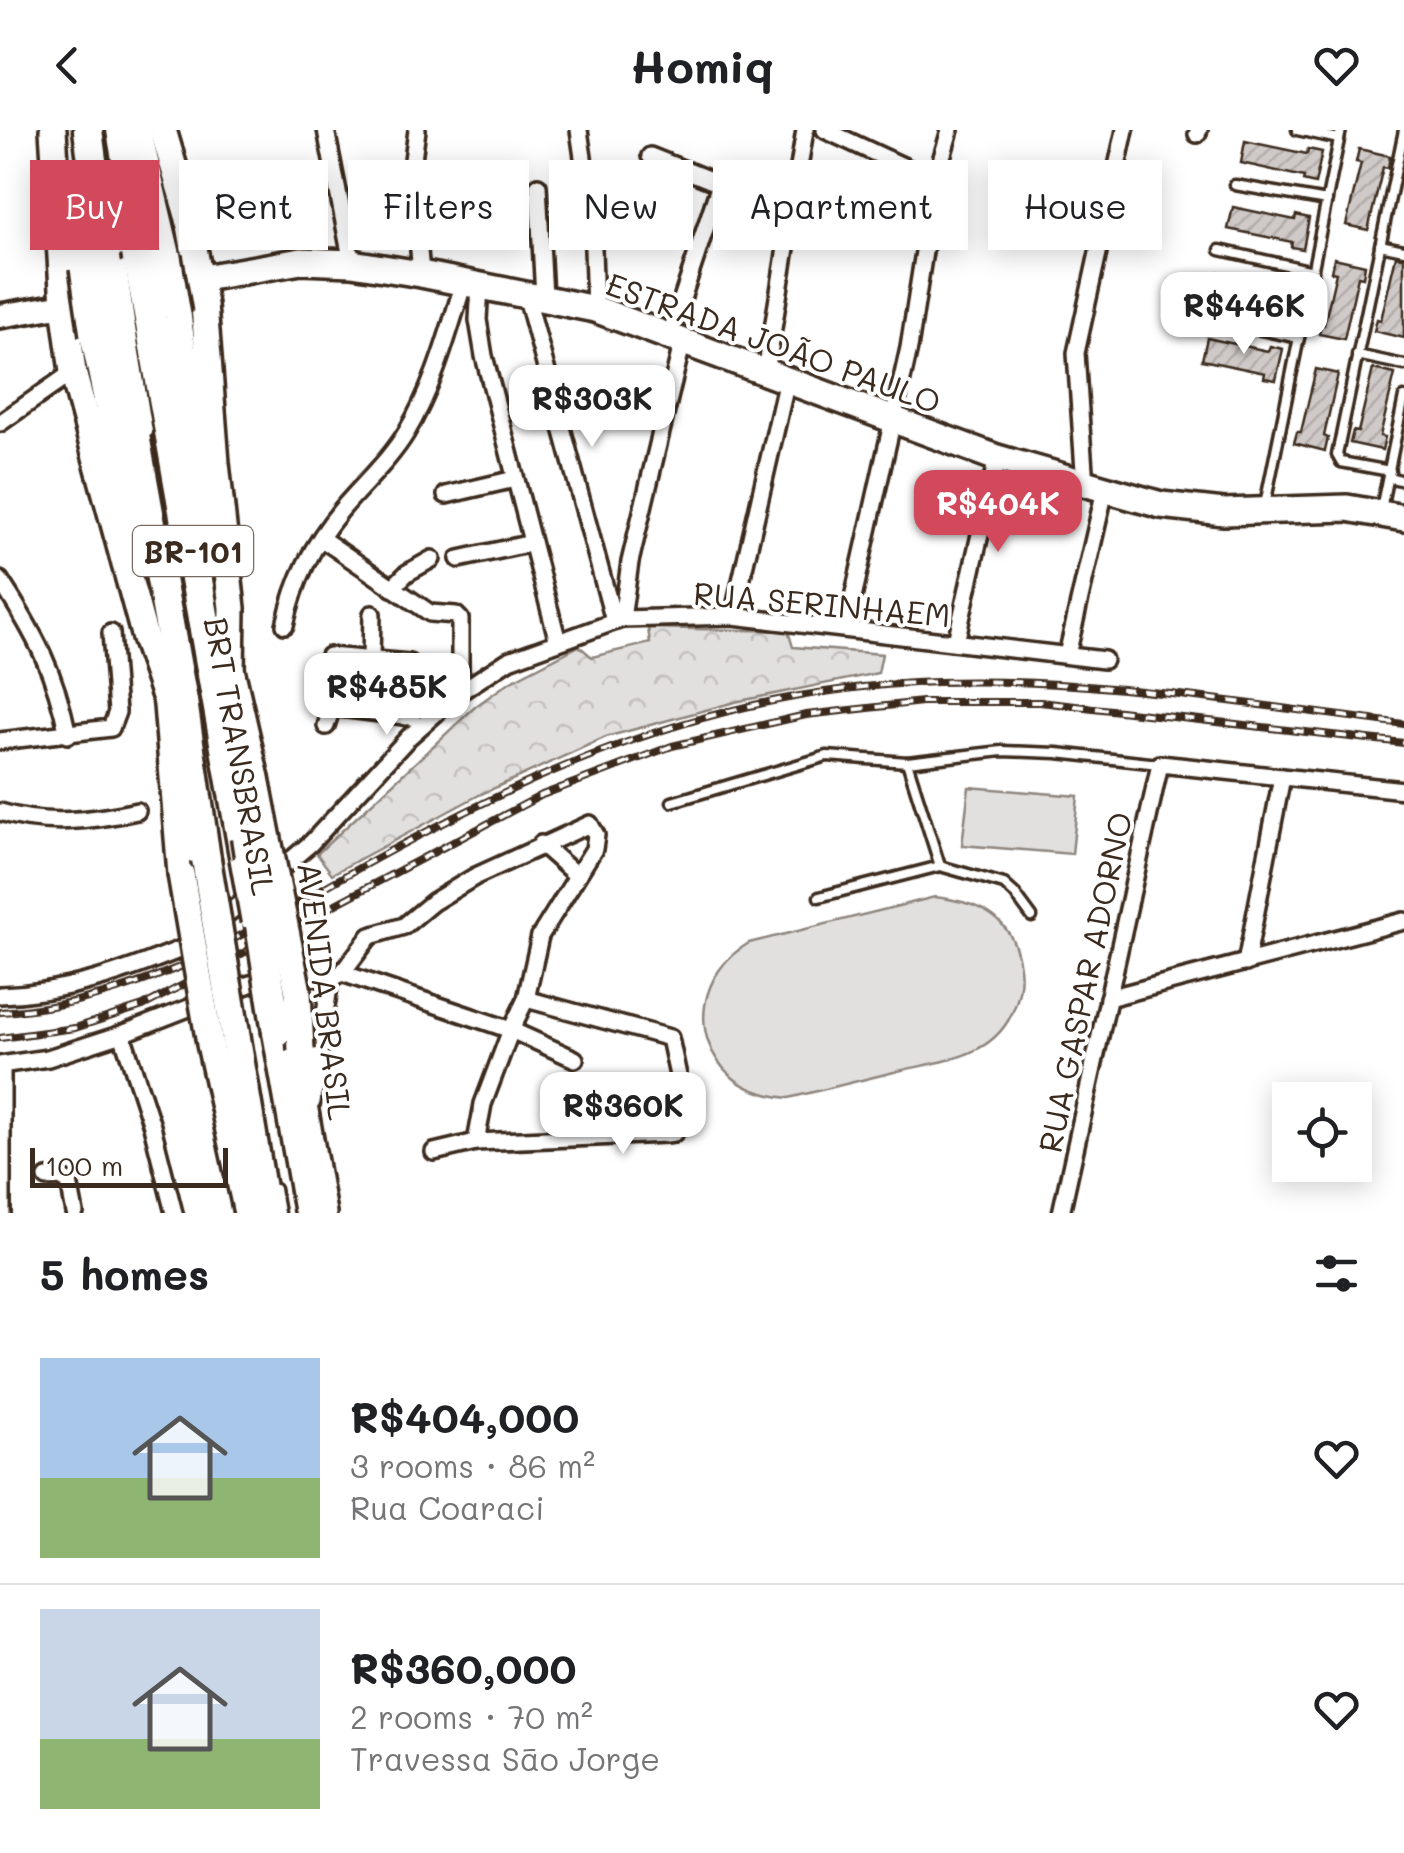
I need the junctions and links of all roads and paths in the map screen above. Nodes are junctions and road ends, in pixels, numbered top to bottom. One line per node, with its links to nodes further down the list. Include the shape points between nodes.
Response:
1 (44, 130): 18 (lane)
2 (53, 130): 19 (main road)
3 (67, 130): 37 (main road, AVENIDA BRASIL)
4 (88, 130): 37 (highway, AVENIDA BRASIL / BR-101)
5 (120, 130): 37 (highway, AVENIDA BRASIL / BR-101)
6 (157, 130): 37 (main road, AVENIDA BRASIL); 41 (main road, via 189,220)
7 (326, 130): 38 (street)
8 (417, 130): 20 (street)
9 (578, 130): 45 (street, via 592,219)
10 (804, 130): 21 (street)
11 (825, 130): 22 (street)
12 (950, 130): 23 (street)
13 (1126, 130): 63 (street, via 1076,353)
14 (1298, 130): 16 (lane)
15 (1404, 130): 29 (lane)
16 (1340, 134): 27 (lane)
17 (650, 156): 24 (street)
18 (47, 160)
19 (55, 160)
20 (413, 160)
21 (800, 160)
22 (891, 160)
23 (941, 160)
24 (713, 181)
25 (1235, 185): 27 (lane)
26 (538, 186): 43 (street)
27 (1327, 201): 39 (lane)
28 (713, 208): 49 (street)
29 (1380, 245): 36 (lane); 51 (lane)
30 (61, 250): 44 (main road)
31 (123, 250): 37 (lane)
32 (419, 250): 40 (street)
33 (789, 250): 54 (street)
34 (925, 250): 56 (street)
35 (1220, 250): 39 (lane)
36 (1404, 250)
37 (125, 263): 48 (highway, AVENIDA BRASIL / BR-101, bridge); 48 (highway, AVENIDA BRASIL / BR-101, bridge)
38 (352, 263): 40 (main road, ESTRADA JOÃO PAULO); 41 (main road, ESTRADA JOÃO PAULO, via 301,261)
39 (1313, 271): 50 (lane)
40 (421, 274): 42 (main road, ESTRADA JOÃO PAULO)
41 (200, 278): 44 (main road, ESTRADA JOÃO PAULO); 88 (main road, via 232,608)
42 (472, 283): 43 (main road, ESTRADA JOÃO PAULO); 61 (street); 67 (street, via 406,434)
43 (535, 295): 45 (main road, ESTRADA JOÃO PAULO); 72 (street)
44 (64, 305): 46 (main road, ESTRADA JOÃO PAULO); 53 (main road)
45 (595, 309): 49 (main road, ESTRADA JOÃO PAULO)
46 (0, 316)
47 (1207, 319): 50 (lane)
48 (135, 324): 60 (lane); 88 (main road, AVENIDA BRASIL, via 207,534); 90 (main road, AVENIDA BRASIL); 104 (highway, AVENIDA BRASIL / BR-101, via 230,764); 105 (highway, AVENIDA BRASIL / BR-101, via 180,685)
49 (676, 337): 54 (main road, ESTRADA JOÃO PAULO); 71 (street)
50 (1299, 338): 65 (lane)
51 (1357, 355): 52 (lane); 59 (lane, via 1337,455 1341,462)
52 (1404, 365)
53 (73, 372): 57 (street); 90 (main road)
54 (776, 376): 56 (main road, ESTRADA JOÃO PAULO); 77 (street)
55 (1404, 397): 59 (lane)
56 (892, 420): 58 (main road, ESTRADA JOÃO PAULO); 80 (street)
57 (0, 423)
58 (997, 458): 63 (main road, ESTRADA JOÃO PAULO); 83 (street)
59 (1389, 474): 62 (lane); 66 (lane)
60 (156, 478)
61 (515, 479): 64 (street); 68 (street)
62 (1404, 481)
63 (1095, 487): 65 (main road, ESTRADA JOÃO PAULO, via 1195,510); 84 (street)
64 (446, 495)
65 (1264, 510): 66 (main road, ESTRADA JOÃO PAULO, via 1347,508)
66 (1392, 516)
67 (322, 538): 74 (street); 79 (street, via 297,577)
68 (532, 543): 70 (street); 82 (street)
69 (432, 559): 74 (street)
70 (459, 559)
71 (630, 562): 72 (street); 78 (street)
72 (600, 564): 78 (street)
73 (0, 580): 94 (street, via 45,654)
74 (392, 588): 89 (street, via 430,613 460,619)
75 (174, 592): 105 (lane, BRT TRANSBRASIL)
76 (372, 614): 86 (street)
77 (734, 616): 78 (street, RUA SERINHAEM); 80 (street, RUA SERINHAEM)
78 (618, 620): 82 (street, RUA SERINHAEM)
79 (285, 625)
80 (846, 629): 83 (street, RUA SERINHAEM)
81 (110, 633): 94 (street, via 115,724)
82 (558, 642): 89 (street, RUA SERINHAEM, via 509,660)
83 (956, 642): 84 (street, RUA SERINHAEM)
84 (1067, 654): 87 (street, RUA SERINHAEM)
85 (330, 656): 86 (street)
86 (371, 660): 91 (street, via 410,663)
87 (1104, 660)
88 (231, 672): 129 (main road, AVENIDA BRASIL, bridge, via 298,992)
89 (460, 692): 92 (street, RUA SERINHAEM)
90 (168, 708): 125 (main road, AVENIDA BRASIL, bridge, via 181,874)
91 (406, 717): 92 (street); 93 (street, via 332,706)
92 (429, 718): 117 (street, RUA SERINHAEM, via 311,843 186,947 76,986)
93 (326, 726)
94 (68, 735): 95 (street)
95 (0, 741)
96 (907, 762): 97 (lane, via 1002,751); 100 (lane, via 828,756); 106 (lane)
97 (1160, 764): 98 (street); 119 (street, RUA GASPAR ADORNO)
98 (1282, 777): 99 (street); 113 (street)
99 (1404, 790)
100 (672, 802)
101 (137, 811): 102 (street, via 93,820 22,819)
102 (0, 812)
103 (542, 844): 107 (street); 107 (street, via 593,826 594,849); 114 (street, via 438,899 404,926 370,936)
104 (240, 849): 112 (lane, BRT TRANSBRASIL, bridge); 122 (highway, AVENIDA BRASIL / BR-101, bridge)
105 (212, 863): 111 (lane, BRT TRANSBRASIL); 125 (highway, AVENIDA BRASIL / BR-101, bridge)
106 (940, 866): 108 (lane); 109 (lane, via 1004,884)
107 (576, 875): 121 (street, via 540,936)
108 (819, 898)
109 (1032, 918)
110 (1404, 920): 113 (street)
111 (228, 924)
112 (249, 940)
113 (1246, 962): 119 (street)
114 (336, 976): 123 (street); 124 (street, via 294,974 250,984); 129 (street)
115 (256, 978): 118 (lane)
116 (238, 980): 120 (lane)
117 (0, 995)
118 (260, 997)
119 (1108, 998): 142 (street, RUA GASPAR ADORNO)
120 (242, 999)
121 (526, 999): 123 (street); 130 (street, via 658,1032 672,1042 684,1116 674,1132)
122 (269, 1028): 128 (lane); 140 (highway, AVENIDA BRASIL / BR-101)
123 (510, 1030): 126 (street); 130 (street)
124 (122, 1034): 127 (street); 136 (street)
125 (223, 1041): 137 (main road, AVENIDA BRASIL); 138 (highway, AVENIDA BRASIL / BR-101)
126 (575, 1059)
127 (1, 1065): 134 (street)
128 (274, 1075)
129 (307, 1120): 141 (main road, AVENIDA BRASIL)
130 (476, 1142): 131 (street)
131 (434, 1152)
132 (272, 1174): 139 (lane)
133 (47, 1178): 135 (street, via 69,1182)
134 (2, 1213)
135 (75, 1213)
136 (174, 1213)
137 (248, 1213)
138 (265, 1213)
139 (279, 1213)
140 (308, 1213)
141 (324, 1213)
142 (1061, 1213)

